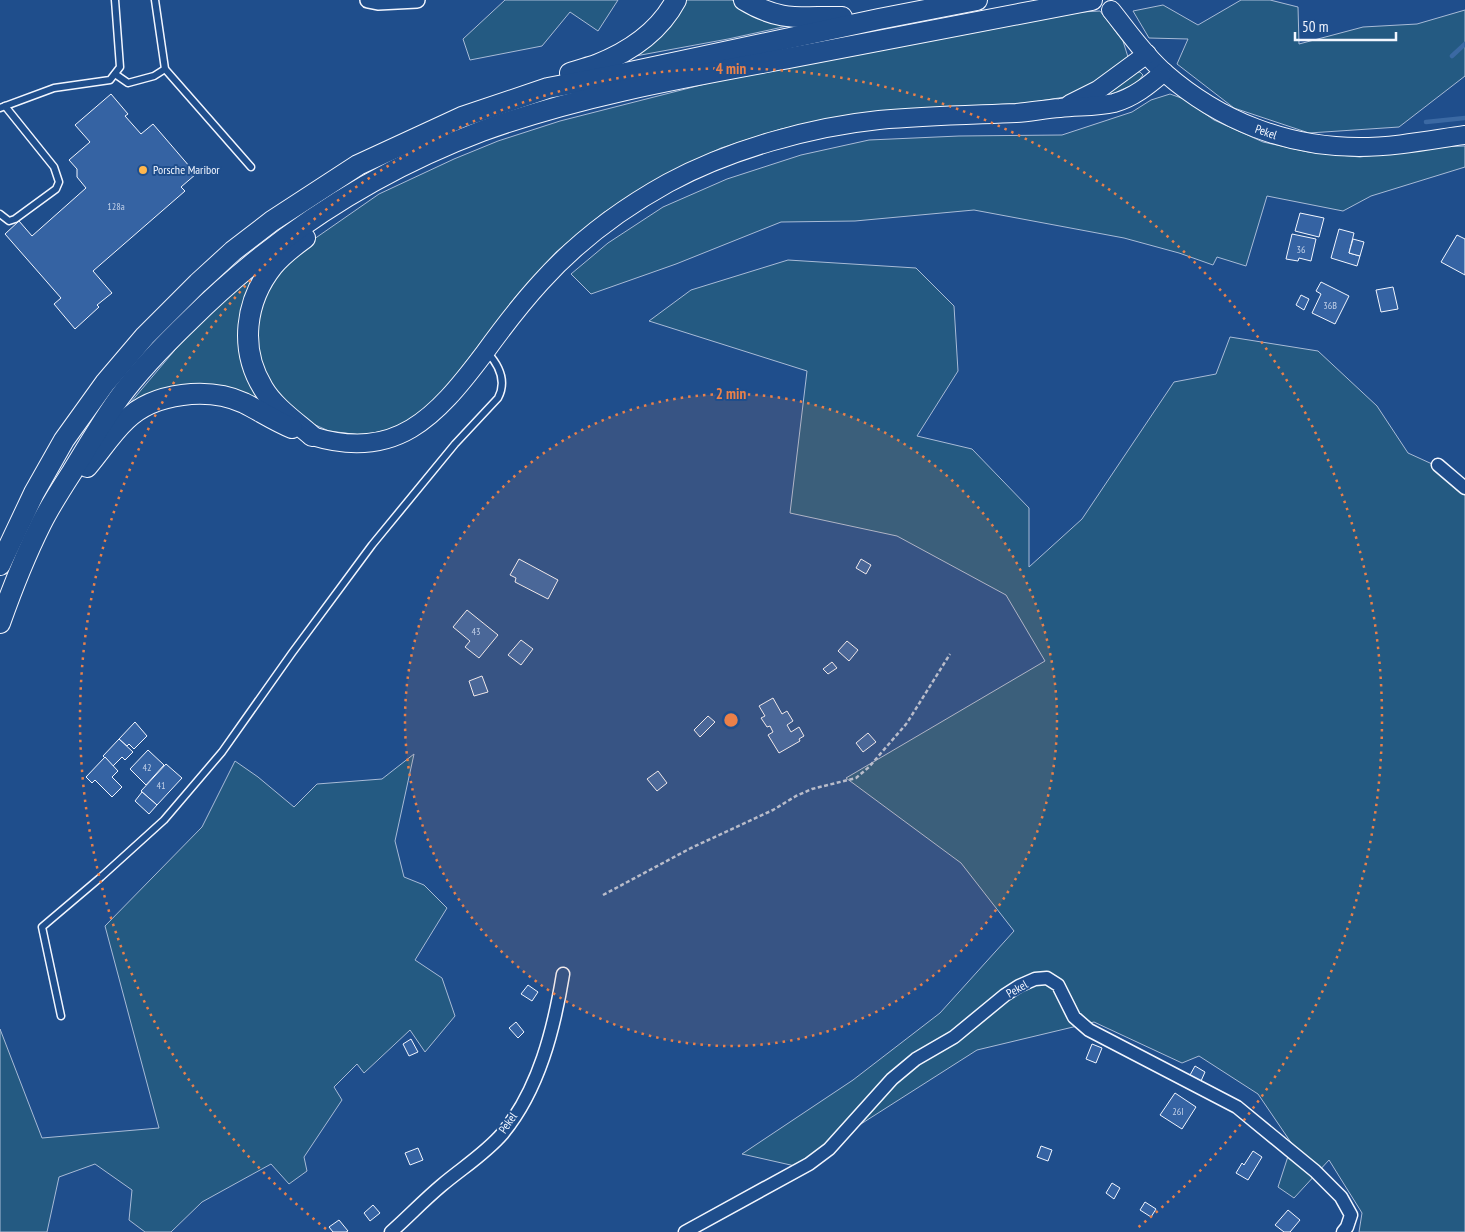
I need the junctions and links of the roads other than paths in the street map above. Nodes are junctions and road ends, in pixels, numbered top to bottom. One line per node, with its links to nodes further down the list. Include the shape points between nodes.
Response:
1 (115, 0): 14 (lane, via 120,67)
2 (155, 0): 12 (lane)
3 (368, 0): 4 (street)
4 (416, 0)
5 (676, 0): 15 (highway, via 667,16 623,53 571,72)
6 (744, 0): 10 (highway, via 772,14 791,18)
7 (978, 0): 10 (highway)
8 (1092, 0): 20 (highway, via 711,72 560,106 482,132)
9 (1111, 10): 11 (main road, Pekel)
10 (879, 19): 15 (highway)
11 (1147, 54): 13 (main road, Pekel); 17 (main road, via 1098,90)
12 (165, 69): 14 (lane, via 154,76 128,83); 19 (lane)
13 (1164, 72): 17 (main road, via 1138,92 1114,102); 18 (main road, Pekel, via 1210,106 1240,122 1303,142 1361,147)
14 (115, 74): 16 (lane, via 110,80 54,88)
15 (548, 88): 27 (highway, via 462,117 358,165 272,220 233,251 145,336 105,383 64,440 34,493)
16 (2, 107): 21 (lane, via 54,168 59,182 56,188 15,219 9,221)
17 (1060, 108): 22 (main road, via 877,120 827,128 772,141 691,171 597,229 541,282)
18 (1465, 134)
19 (250, 167)
20 (386, 175): 23 (highway, via 292,248 274,266 258,289 251,310 247,342 254,371 263,390); 26 (highway, via 324,210 258,258 160,349 120,397)
21 (0, 214)
22 (486, 351): 23 (main road, via 454,393 411,430 365,444 332,442); 30 (lane, via 494,360 502,380 503,390 498,398 455,444 372,546 222,752 164,820 42,927)
23 (312, 436): 26 (highway, via 242,402 212,395 179,394 158,400 126,419)
24 (1438, 465): 25 (street)
25 (1465, 488)
26 (42, 521): 28 (highway, via 22,563)
27 (0, 565)
28 (0, 623)
29 (563, 974): 31 (street, Pekel, via 545,1051 514,1117 502,1134 476,1159)
30 (61, 1016)
31 (391, 1232)
32 (685, 1232): 33 (street, Pekel, via 809,1164 829,1149 892,1079 916,1059 954,1037 1019,986 1048,978 1058,985 1074,1018 1089,1030 1237,1107 1315,1171 1341,1197 1351,1215)
33 (1343, 1232)

